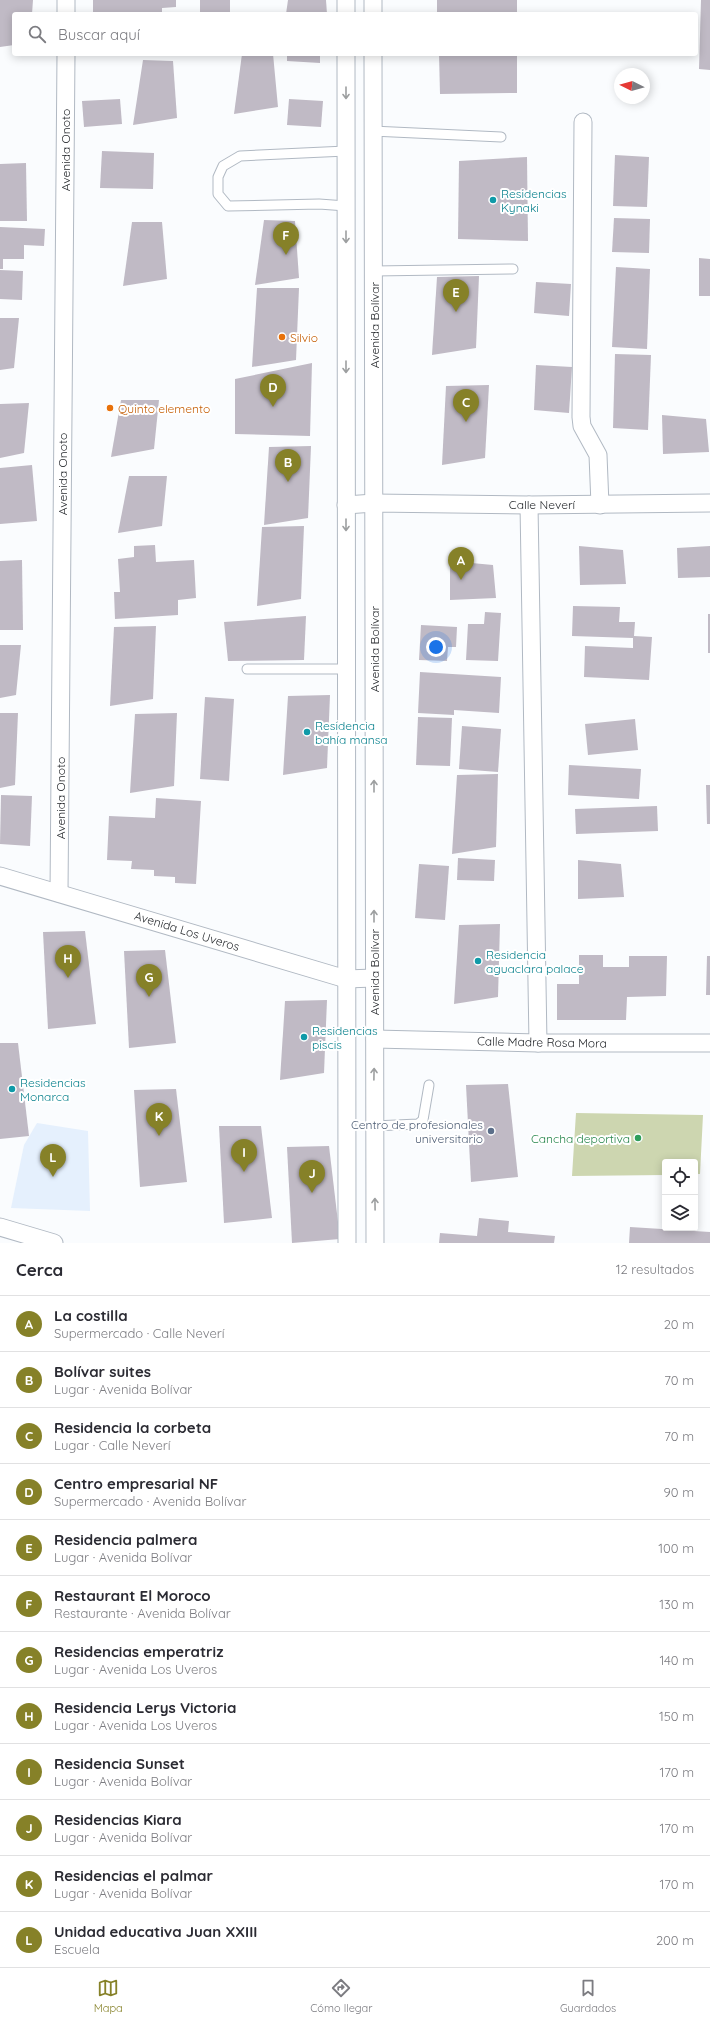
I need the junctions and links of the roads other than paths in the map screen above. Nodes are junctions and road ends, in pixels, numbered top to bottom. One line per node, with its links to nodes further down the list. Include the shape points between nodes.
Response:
1 (66, 0): 4 (street)
2 (346, 0): 5 (street)
3 (374, 0): 6 (street)
4 (66, 12)
5 (346, 12)
6 (373, 12)
7 (66, 56): 25 (street, Avenida Onoto)
8 (346, 56): 13 (street, one-way to 13)
9 (373, 56): 11 (street, Avenida Bolívar)
10 (583, 122): 21 (street, via 581,417 582,426 598,455)
11 (372, 131): 12 (lane); 16 (street, Avenida Bolívar)
12 (501, 137)
13 (346, 151): 14 (street); 14 (lane, via 240,156 223,166 218,177 218,194 228,206)
14 (346, 206): 20 (street, one-way to 20)
15 (513, 269): 16 (lane)
16 (374, 271): 17 (street, Avenida Bolívar)
17 (374, 503): 19 (street, Calle Neverí); 20 (street, Calle Neverí); 27 (street, Avenida Bolívar, one-way to 17)
18 (710, 503): 21 (street, Calle Neverí)
19 (530, 504): 21 (street, Calle Neverí); 29 (street)
20 (346, 505): 23 (street, one-way to 23)
21 (600, 505)
22 (247, 669): 23 (lane)
23 (346, 669): 26 (street)
24 (0, 876): 25 (street, Avenida Los Uveros)
25 (59, 893): 26 (street, Avenida Los Uveros)
26 (346, 978): 27 (street, Avenida Los Uveros); 35 (street)
27 (374, 978): 28 (street, Avenida Bolívar)
28 (374, 1039): 29 (street, Calle Madre Rosa Mora); 32 (street, Avenida Bolívar, one-way to 28)
29 (538, 1043): 30 (street, Calle Madre Rosa Mora)
30 (710, 1043)
31 (430, 1085): 32 (lane, via 423,1120 418,1124)
32 (374, 1126): 36 (street, Avenida Bolívar, one-way to 32)
33 (0, 1227): 34 (street)
34 (54, 1243)
35 (347, 1243)
36 (375, 1243)

